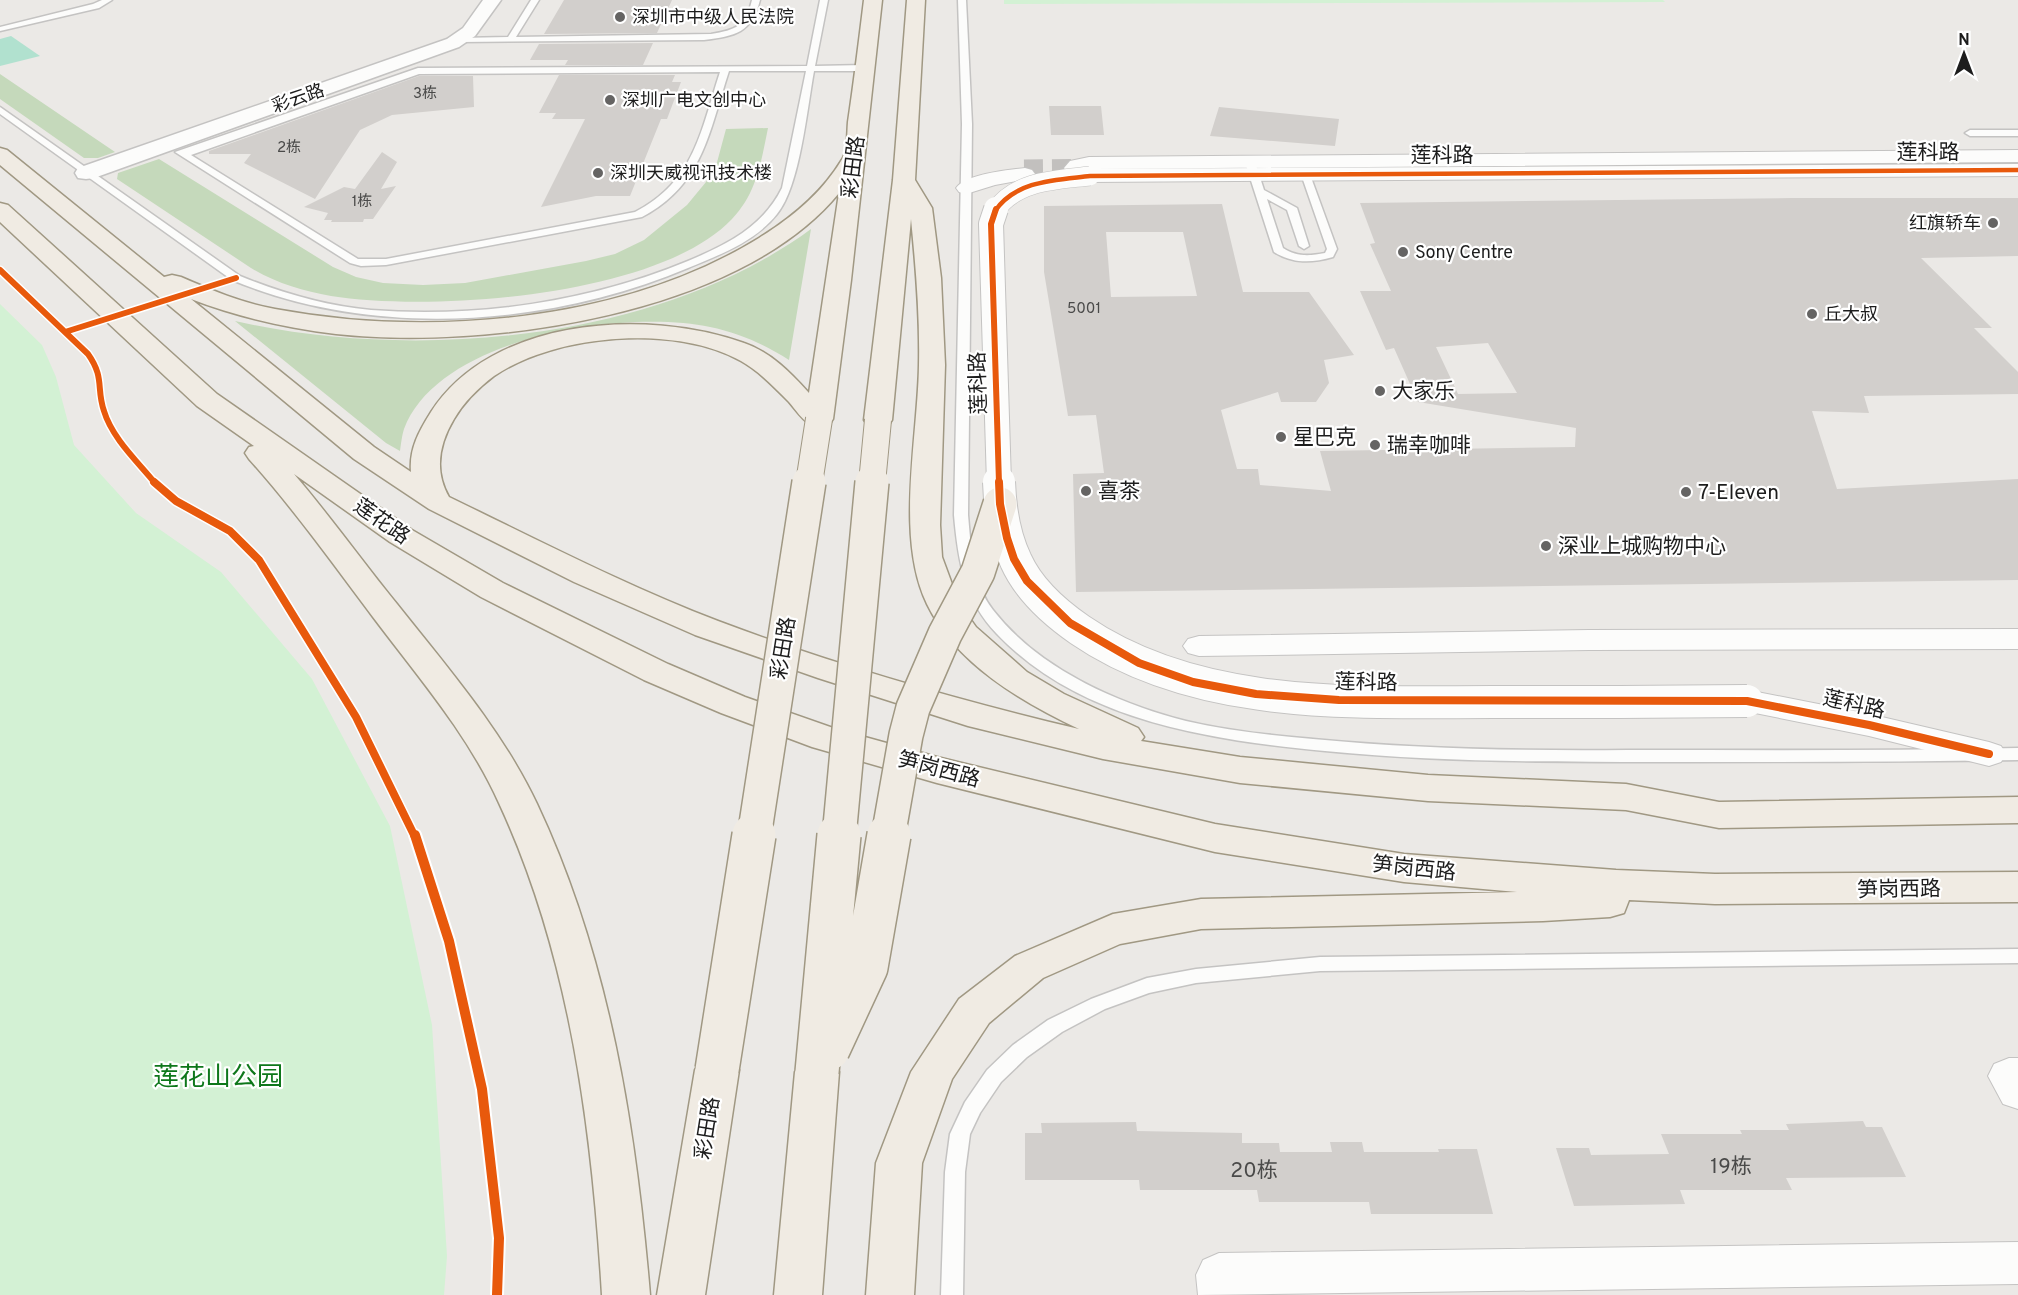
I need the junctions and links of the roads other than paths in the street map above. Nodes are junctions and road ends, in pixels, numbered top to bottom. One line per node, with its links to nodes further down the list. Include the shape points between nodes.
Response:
1 (108, 0): 9 (lane)
2 (492, 0): 10 (street, 彩云路, via 470,32)
3 (535, 0): 11 (lane)
4 (756, 0): 11 (lane, via 750,21 706,37)
5 (825, 0): 14 (lane)
6 (873, 0): 12 (main road, 彩田路)
7 (916, 0): 27 (main road)
8 (962, 0): 22 (lane)
9 (0, 29)
10 (460, 39): 11 (lane); 18 (street, 彩云路)
11 (511, 39)
12 (865, 68): 14 (lane); 21 (main road, 彩田路)
13 (725, 69): 14 (lane); 18 (lane, via 418,71); 18 (lane, via 686,177 678,189 653,209 386,262 354,261)
14 (811, 69): 24 (lane, via 787,188 775,212 753,232 697,261 636,284 531,307 447,314 373,313 332,309 267,291 236,278)
15 (0, 110): 24 (lane)
16 (1970, 133): 17 (lane)
17 (2018, 133)
18 (176, 149): 24 (street, 彩云路)
19 (0, 154): 32 (main road)
20 (2018, 156): 26 (street, 莲科路)
21 (853, 161): 32 (main road, via 820,202 796,224 737,260 686,282 610,306 522,323 417,330 326,325 233,307); 34 (main road, 彩田路)
22 (967, 162): 28 (lane); 28 (street, via 1025,171)
23 (2018, 170): 25 (street, 莲科路)
24 (86, 173)
25 (1306, 174): 26 (street, 莲科路); 29 (lane)
26 (1255, 176): 29 (lane); 29 (lane, via 1278,250 1297,258 1329,255 1332,249); 36 (street, 莲科路, bridge, via 1090,176 1020,189 1002,200 993,214)
27 (904, 180): 41 (main road, via 921,208 929,278 932,365 925,525 927,557 943,604 964,634 1015,681 1052,702 1131,740); 46 (main road, bridge)
28 (966, 188): 40 (lane, via 961,514 966,560 974,592 984,610 1001,629 1056,672 1109,700 1175,723 1237,736 1348,748 1526,757)
29 (1304, 205): 31 (lane)
30 (0, 210): 33 (main road, 莲花路)
31 (1304, 246)
32 (140, 269): 35 (main road, via 364,453)
33 (207, 400): 39 (main road, 莲花路, via 401,536 492,590 656,672); 50 (main road, via 293,488 480,738 517,801 546,870 591,1029 619,1194)
34 (819, 419): 35 (main road, via 785,381 759,360 723,344 653,333 603,334 558,341 495,364 473,378 449,404 434,427 424,461 429,489); 51 (main road, 彩田路, bridge)
35 (439, 503): 41 (main road, via 585,575 706,628 830,670 979,717 1103,747)
36 (1000, 504): 40 (street, 莲科路, bridge, via 1014,559 1027,581 1070,623 1139,663 1193,682 1256,694 1339,700 1747,701); 46 (main road, bridge, via 978,572 945,634 913,708 866,967)
37 (2018, 639): 38 (street)
38 (1199, 646)
39 (824, 738): 44 (main road, 笋岗西路, via 937,770 1215,838 1306,854 1404,868 1605,884)
40 (2004, 754)
41 (1240, 770): 42 (main road, via 1428,789 1626,797 1719,815)
42 (2018, 810)
43 (2018, 887): 44 (main road, 笋岗西路)
44 (1823, 890): 53 (main road, via 1543,906 1201,914 1113,930 1029,967 974,1011 933,1072 899,1163)
45 (2018, 956): 54 (lane, via 1320,964 1196,976 1147,986 1098,1004 1055,1026 994,1076 972,1108 960,1134)
46 (817, 1072): 52 (main road)
47 (2018, 1076): 48 (street, via 2009,1076)
48 (2018, 1090)
49 (2018, 1263): 55 (street, via 1219,1275)
50 (627, 1295)
51 (681, 1295)
52 (798, 1295)
53 (890, 1295)
54 (952, 1295)
55 (1221, 1295)

